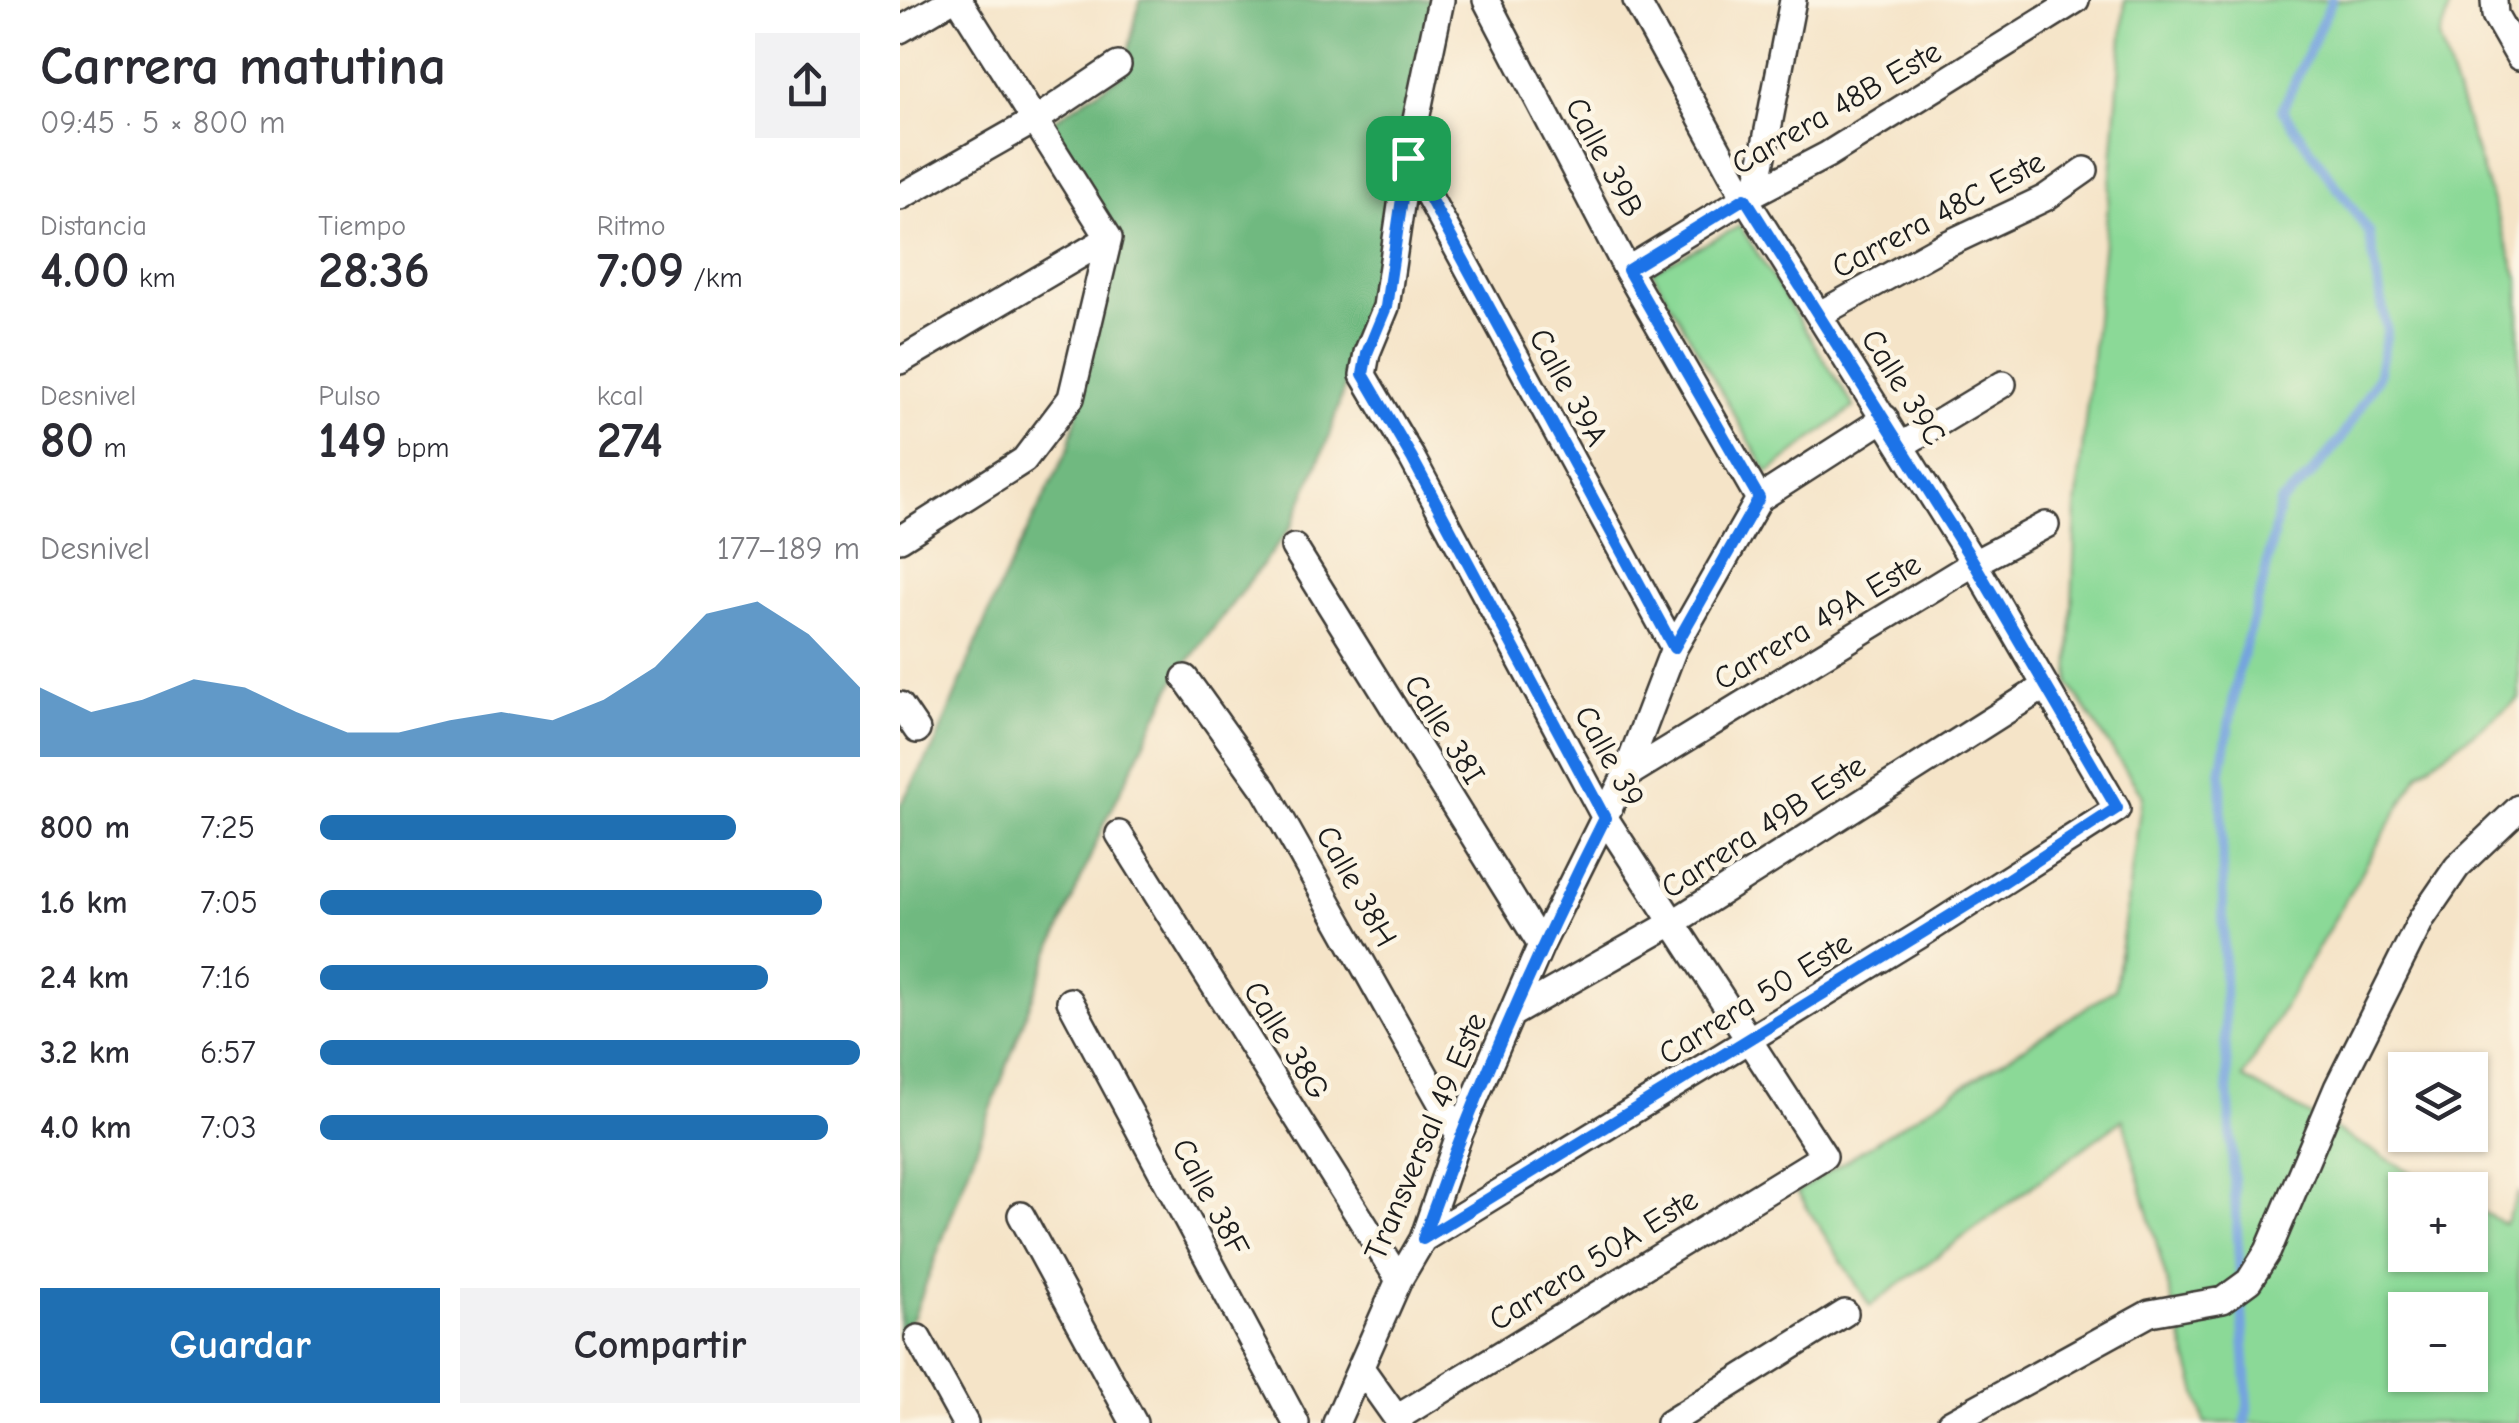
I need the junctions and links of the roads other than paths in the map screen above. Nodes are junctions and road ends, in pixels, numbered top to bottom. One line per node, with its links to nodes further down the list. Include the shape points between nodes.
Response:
1 (955, 0): 8 (street); 11 (street)
2 (1442, 0): 12 (street)
3 (1486, 0): 17 (street, Calle 39B)
4 (1636, 0): 14 (street, Calle 39C)
5 (1793, 0): 14 (street)
6 (2076, 0): 14 (street, Carrera 48B Este, via 1828,156)
7 (2494, 0): 9 (street, via 2495,15)
8 (900, 30)
9 (2519, 57)
10 (1118, 65): 11 (street)
11 (1037, 119): 15 (street); 16 (street)
12 (1408, 158): 28 (street, Calle 39A); 36 (street, Calle 39, via 1386,307 1363,374)
13 (2085, 170): 18 (street, Carrera 48C Este, via 2044,198)
14 (1751, 195): 17 (street, Carrera 48B Este); 18 (street, Calle 39C)
15 (900, 197)
16 (1108, 238): 19 (street); 25 (street, via 1072,398 1024,460)
17 (1628, 270): 23 (street, Calle 39B)
18 (1820, 314): 21 (street, Calle 39C)
19 (900, 361)
20 (2003, 384): 22 (street)
21 (1885, 418): 22 (street, Calle 39C); 23 (street)
22 (1902, 446): 27 (street, Calle 39C)
23 (1759, 498): 28 (street, Transversal 49 Este)
24 (2046, 525): 27 (street, Carrera 49A Este)
25 (900, 540)
26 (1294, 547): 39 (street, Calle 38I)
27 (1974, 563): 30 (street, Calle 39C); 33 (street, Carrera 49A Este)
28 (1674, 648): 33 (street, Transversal 49 Este)
29 (1185, 678): 43 (street, Calle 38H, via 1265,790)
30 (2045, 686): 34 (street, Calle 39C); 38 (street, Carrera 49B Este)
31 (900, 705): 32 (street)
32 (917, 730)
33 (1624, 776): 36 (street, Transversal 49 Este)
34 (2117, 808): 42 (street, Carrera 50 Este)
35 (2519, 808): 51 (street, via 2457,868 2422,918 2336,1088 2250,1282 2223,1300 2150,1314)
36 (1605, 818): 38 (street, Calle 39); 39 (street, Transversal 49 Este)
37 (1118, 834): 47 (street, Calle 38G)
38 (1674, 922): 41 (street, Carrera 49B Este); 42 (street, Calle 39)
39 (1541, 945): 41 (street, Transversal 49 Este)
40 (1070, 1001): 55 (street, Calle 38F)
41 (1512, 1014): 43 (street, Transversal 49 Este)
42 (1749, 1041): 44 (street, Calle 39); 46 (street, Carrera 50 Este)
43 (1460, 1134): 46 (street, Transversal 49 Este)
44 (1824, 1156): 52 (street, Carrera 50A Este)
45 (1021, 1214): 54 (street)
46 (1423, 1239): 47 (street, Transversal 49 Este)
47 (1400, 1280): 50 (street, Transversal 49 Este)
48 (1845, 1313): 57 (street)
49 (918, 1338): 53 (street)
50 (1362, 1368): 52 (street); 56 (street, Transversal 49 Este)
51 (1966, 1419)
52 (1398, 1421)
53 (965, 1423)
54 (1134, 1423)
55 (1296, 1423)
56 (1336, 1423)
57 (1669, 1423)

